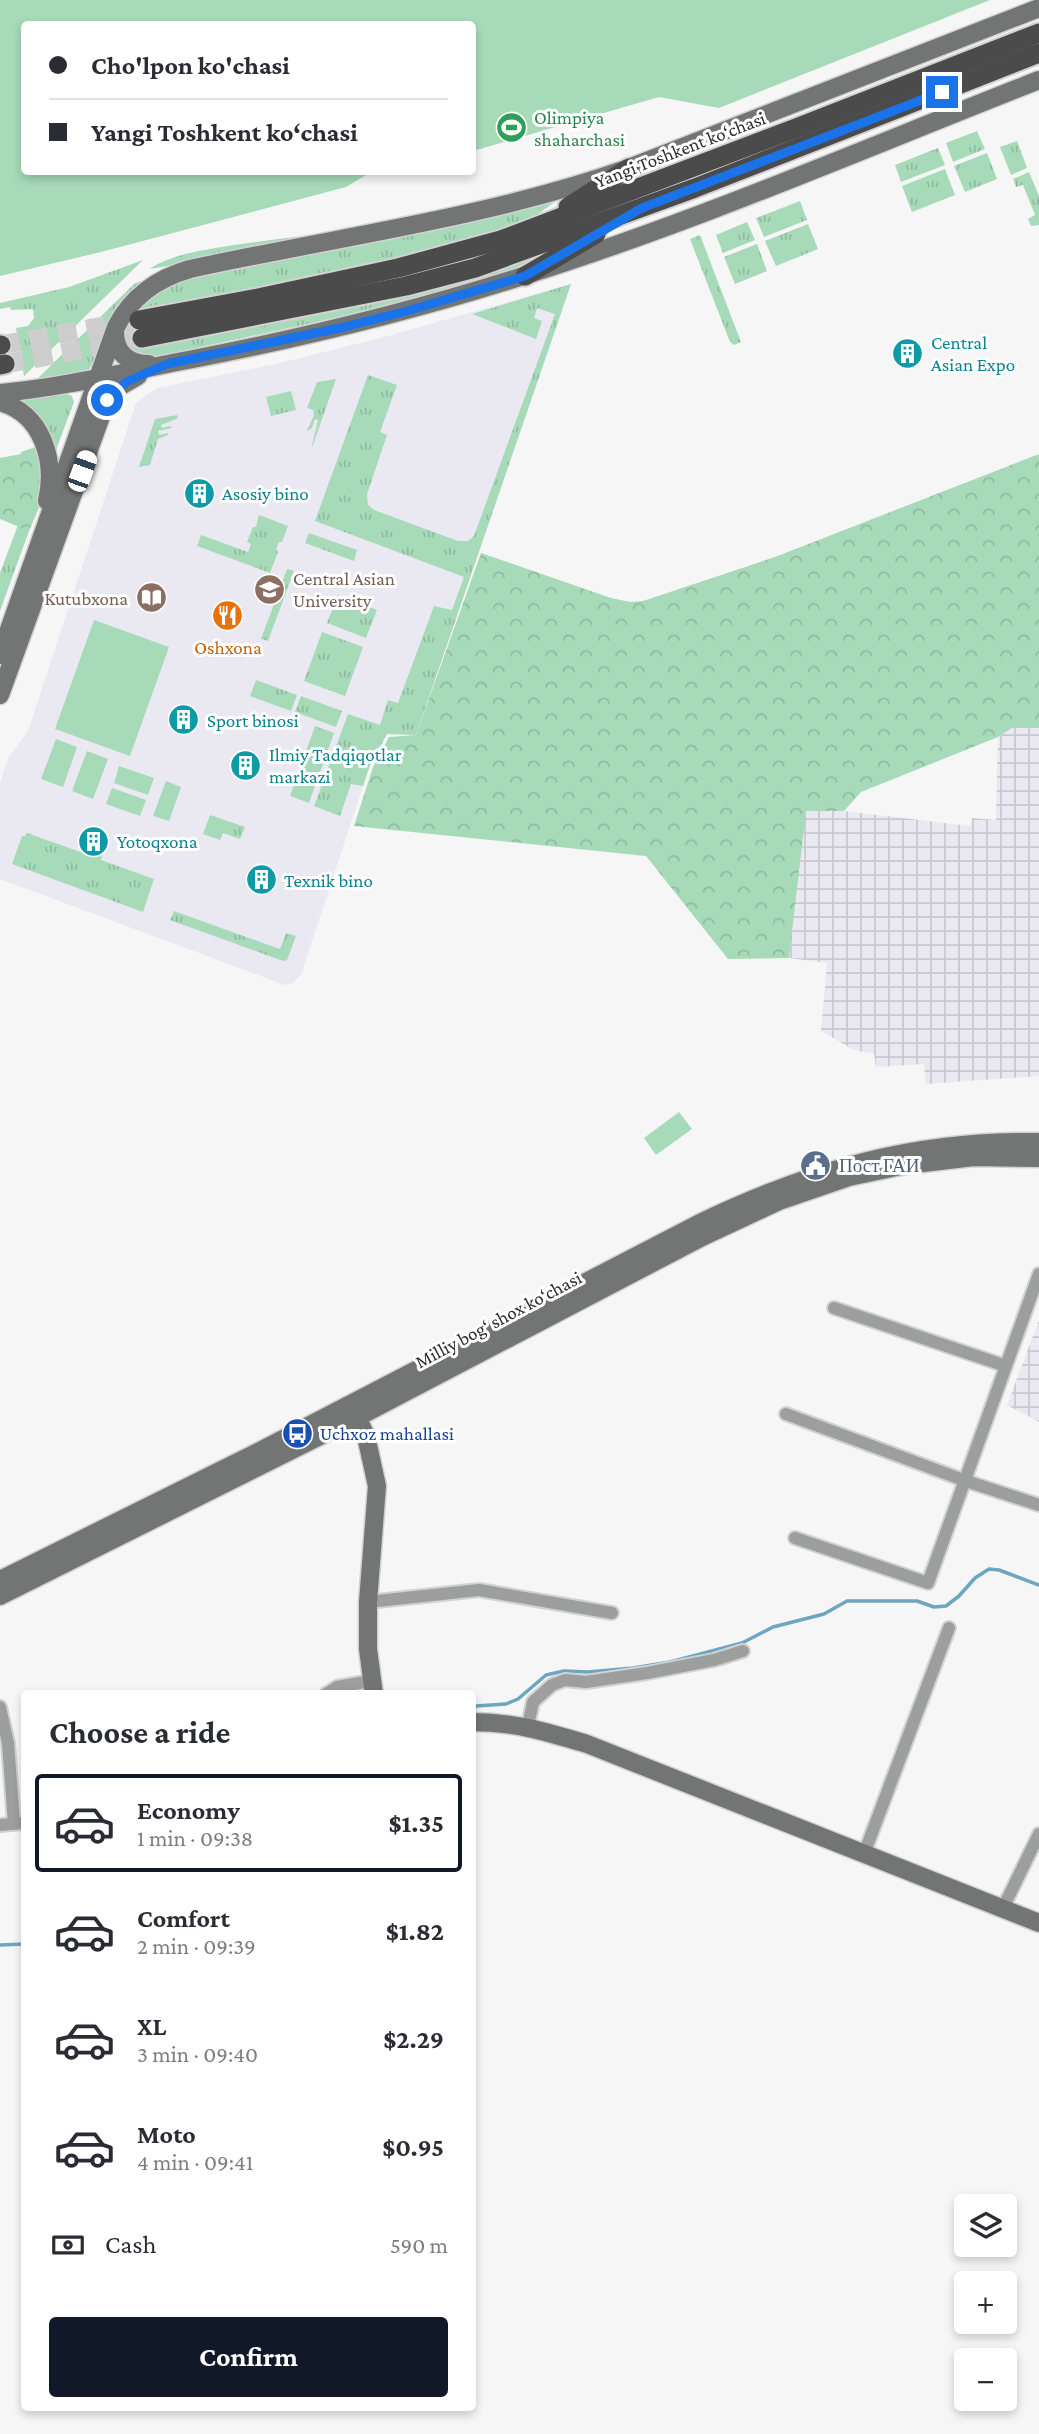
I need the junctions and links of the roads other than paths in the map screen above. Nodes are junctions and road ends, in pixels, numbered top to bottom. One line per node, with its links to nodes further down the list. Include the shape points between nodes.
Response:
1 (1039, 8): 5 (main road)
2 (1039, 33): 7 (highway, Yangi Toshkent ko‘chasi)
3 (1039, 53): 6 (highway)
4 (1039, 80): 8 (main road, via 696,215)
5 (629, 168): 7 (highway); 9 (main road, via 496,207 183,271 140,294)
6 (642, 208): 7 (highway); 8 (highway)
7 (539, 236): 7 (highway, Yangi Toshkent ko‘chasi, via 475,268 406,286 141,329)
8 (525, 276): 10 (main road, via 344,327)
9 (115, 331): 10 (main road, via 117,348 129,360); 11 (main road)
10 (167, 364): 11 (main road); 16 (main road, via 126,382 107,400)
11 (98, 380): 12 (main road); 14 (main road)
12 (0, 393)
13 (0, 402): 14 (main road, via 20,411 36,426 49,464 48,496)
14 (20, 601): 15 (main road)
15 (0, 655)
16 (0, 695)
17 (1039, 1142): 22 (main road, Milliy bog‘ shox ko‘chasi, via 938,1146 838,1167 784,1185 702,1222)
18 (1039, 1158): 22 (main road, Milliy bog‘ shox ko‘chasi, via 974,1157 906,1165 795,1194)
19 (1039, 1274): 21 (street)
20 (834, 1308): 21 (street)
21 (1006, 1366): 24 (street)
22 (355, 1411): 27 (main road, Milliy bog‘ shox ko‘chasi); 30 (main road, via 366,1436 377,1486)
23 (786, 1414): 24 (street)
24 (967, 1481): 25 (street); 26 (street, via 928,1583)
25 (1039, 1504)
26 (795, 1538)
27 (81, 1548): 28 (main road, Milliy bog‘ shox ko‘chasi); 29 (main road, Milliy bog‘ shox ko‘chasi)
28 (0, 1580)
29 (0, 1596)
30 (368, 1602): 31 (street, via 479,1590); 34 (main road)
31 (612, 1613)
32 (948, 1628): 43 (street)
33 (743, 1651): 38 (street, via 647,1673 586,1682 565,1680 533,1702)
34 (372, 1688): 35 (street)
35 (332, 1690)
36 (0, 1707): 39 (street)
37 (476, 1722): 38 (main road)
38 (528, 1726): 43 (main road, via 587,1744)
39 (13, 1800): 40 (street)
40 (19, 1823): 41 (street)
41 (0, 1825)
42 (1039, 1834): 44 (street)
43 (864, 1854): 44 (main road)
44 (1003, 1909): 45 (main road)
45 (1039, 1923)

